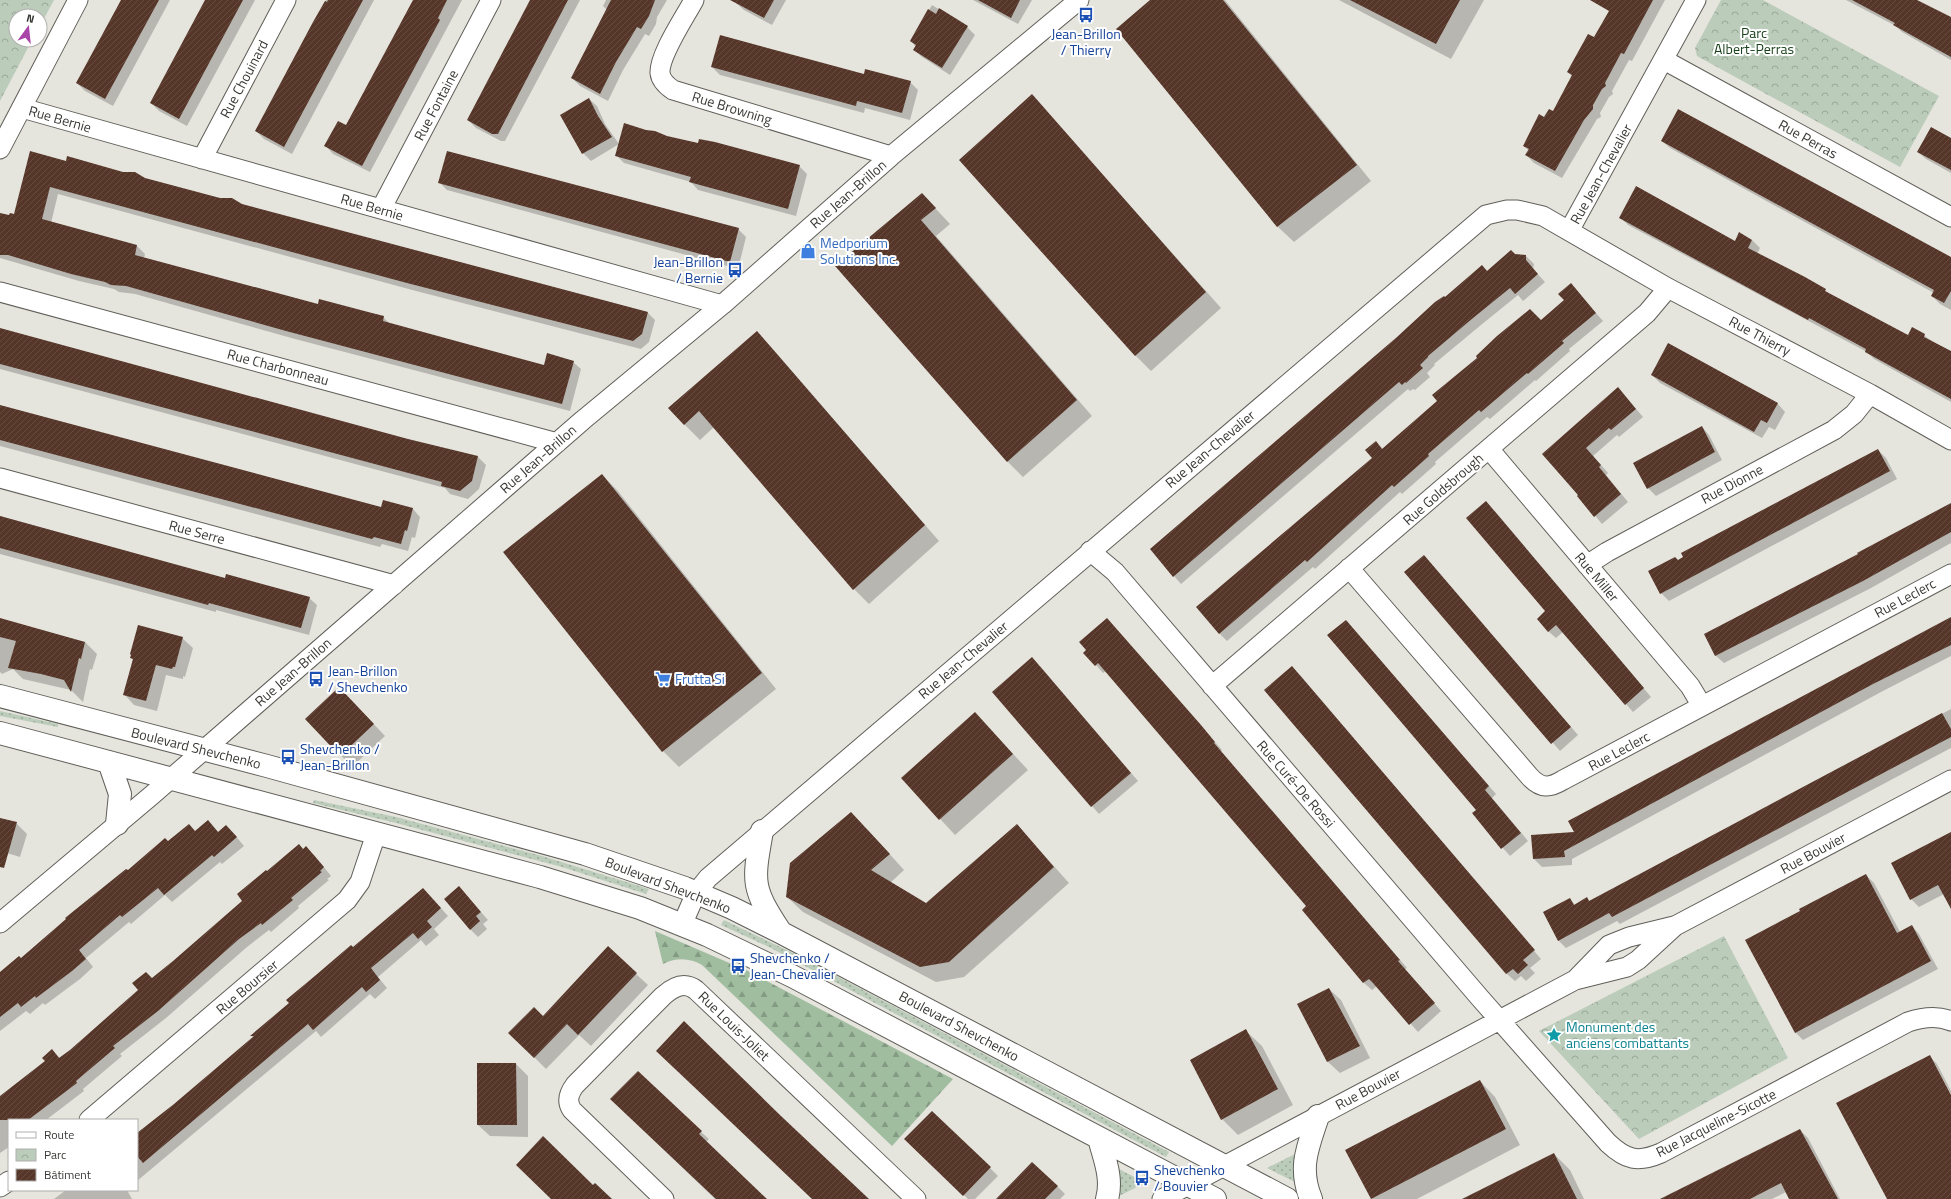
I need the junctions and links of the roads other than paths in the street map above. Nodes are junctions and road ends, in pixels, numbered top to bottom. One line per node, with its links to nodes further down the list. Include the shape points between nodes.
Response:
1 (78, 0): 8 (street)
2 (286, 0): 11 (street, Rue Chouinard)
3 (491, 0): 12 (street, Rue Fontaine)
4 (694, 0): 10 (street, Rue Browning, via 661,61 660,74 664,84 673,90)
5 (1079, 0): 10 (street, Rue Jean-Brillon)
6 (1696, 0): 7 (street, Rue Jean-Chevalier)
7 (1664, 60): 13 (street, Rue Perras); 14 (street, Rue Jean-Chevalier)
8 (22, 108): 9 (street); 11 (street, Rue Bernie)
9 (0, 149)
10 (891, 156): 17 (street, Rue Jean-Brillon)
11 (202, 159): 12 (street, Rue Bernie)
12 (381, 209): 17 (street, Rue Bernie)
13 (1951, 216)
14 (1569, 231): 15 (street, Rue Thierry); 23 (street, Rue Jean-Chevalier, via 1527,211 1507,210 1486,215)
15 (1668, 288): 18 (street, Rue Thierry); 21 (street, Rue Goldsbrough, via 1648,313)
16 (0, 292): 20 (street, Rue Charbonneau)
17 (722, 305): 20 (street, Rue Jean-Brillon)
18 (1870, 394): 19 (street, Rue Thierry); 24 (street, Rue Dionne, via 1854,414 1834,430)
19 (1951, 440)
20 (557, 443): 27 (street, Rue Jean-Brillon)
21 (1489, 449): 24 (street, Rue Miller); 25 (street, Rue Goldsbrough)
22 (0, 478): 27 (street, Rue Serre)
23 (1090, 551): 28 (street, Rue Curé-De Rossi, via 1115,572); 37 (street, Rue Jean-Chevalier)
24 (1587, 565): 30 (street, Rue Miller, via 1690,686)
25 (1349, 568): 28 (street, Rue Goldsbrough); 30 (street, Rue Leclerc, via 1539,785 1548,787 1558,783)
26 (1951, 574): 30 (street, Rue Leclerc)
27 (394, 585): 32 (street, Rue Jean-Brillon)
28 (1212, 686): 45 (street, Rue Curé-De Rossi)
29 (0, 696): 32 (street, Boulevard Shevchenko)
30 (1702, 706)
31 (0, 733): 33 (street)
32 (203, 750): 34 (street, Rue Jean-Brillon); 39 (street, Boulevard Shevchenko, via 585,854)
33 (109, 762): 34 (street); 36 (street, via 120,794)
34 (171, 778): 36 (street, Rue Jean-Brillon); 38 (street)
35 (1951, 780): 42 (street, Rue Bouvier)
36 (118, 824): 40 (street, Rue Jean-Brillon)
37 (762, 831): 39 (street, Rue Jean-Chevalier, via 708,878); 43 (street, via 756,886 763,905)
38 (376, 834): 41 (street, via 585,890); 48 (street, Rue Boursier, via 360,882 347,900)
39 (696, 892): 41 (street, Rue Jean-Chevalier); 43 (street, Boulevard Shevchenko)
40 (0, 923)
41 (682, 925): 49 (street, via 792,976)
42 (1675, 926): 44 (street, Rue Bouvier, via 1627,968); 44 (street, Rue Bouvier, via 1628,937 1609,945)
43 (780, 932): 50 (street, Boulevard Shevchenko)
44 (1575, 980): 45 (street, Rue Bouvier)
45 (1500, 1020): 46 (street, Rue Jacqueline-Sicotte, via 1608,1143 1622,1155 1636,1159 1661,1153 1908,1022 1928,1017); 47 (street, Rue Bouvier)
46 (1951, 1021)
47 (1318, 1116): 50 (street, Rue Bouvier); 60 (street, via 1305,1158 1305,1178)
48 (90, 1119)
49 (1099, 1138): 52 (street); 56 (street, via 1108,1174)
50 (1224, 1165): 52 (street, Rue Bouvier); 59 (street, Boulevard Shevchenko)
51 (8, 1182): 53 (street)
52 (1189, 1185): 57 (street, Rue Bouvier); 58 (street)
53 (0, 1188)
54 (664, 1199): 55 (street, Rue Louis-Joliet, via 572,1110 569,1097 575,1085 663,996 682,985 692,986)
55 (916, 1199)
56 (1107, 1199)
57 (1162, 1199)
58 (1215, 1199)
59 (1287, 1199)
60 (1311, 1199)

